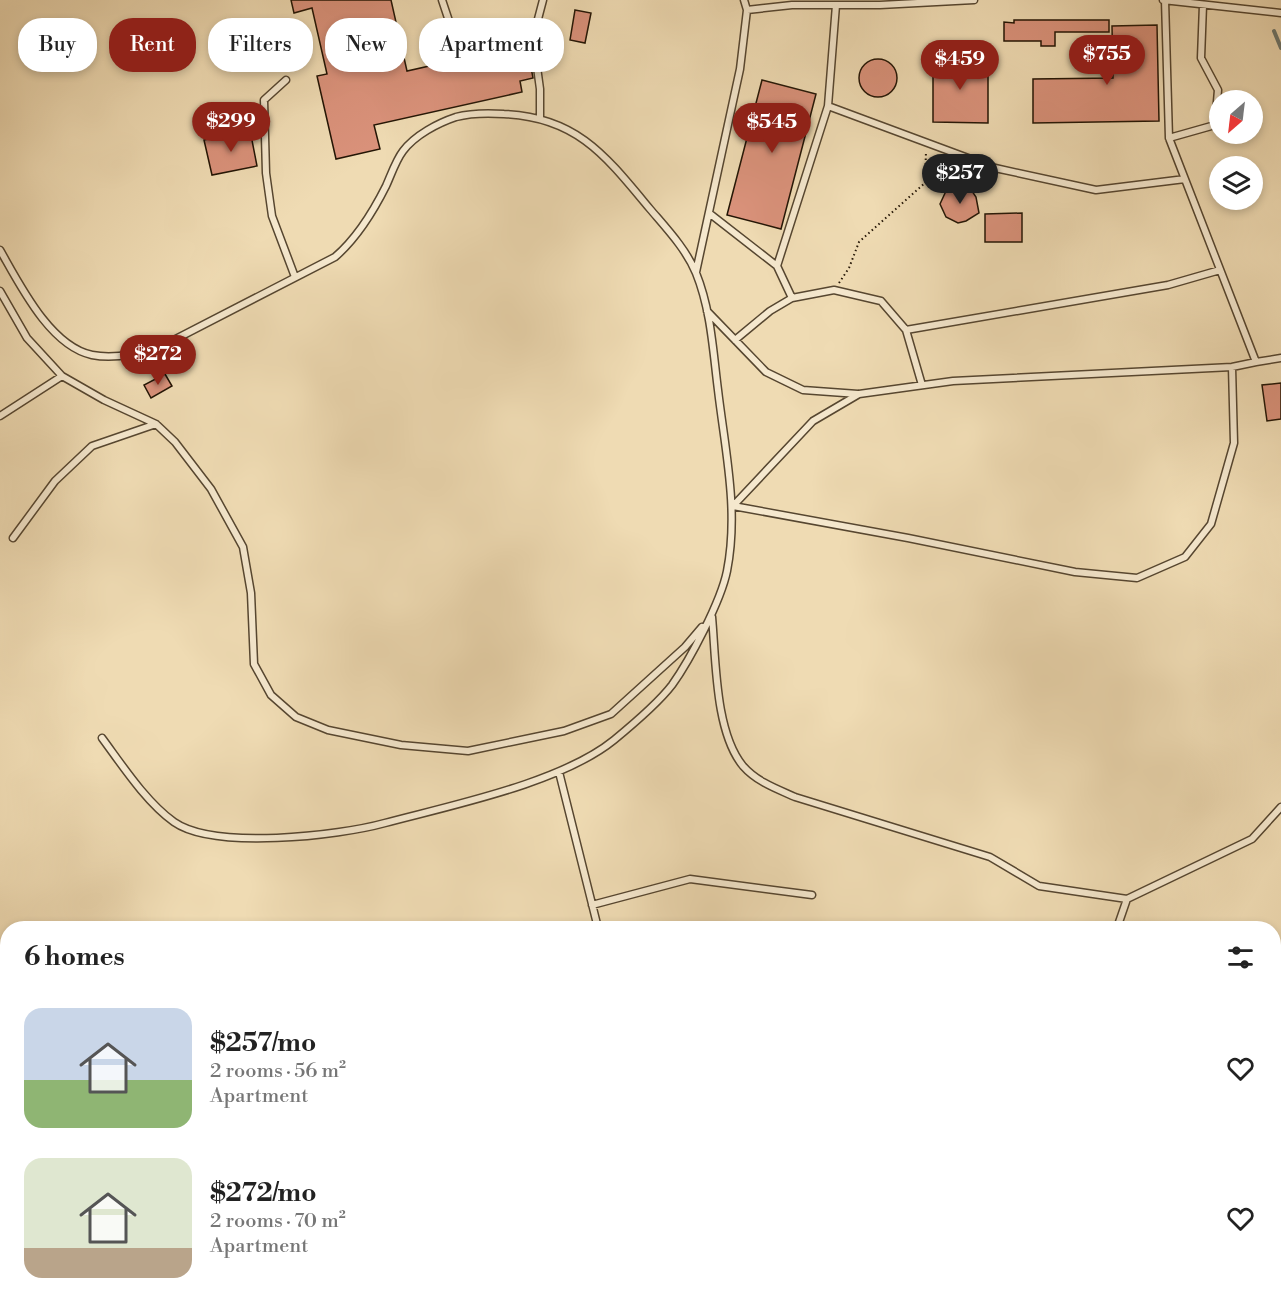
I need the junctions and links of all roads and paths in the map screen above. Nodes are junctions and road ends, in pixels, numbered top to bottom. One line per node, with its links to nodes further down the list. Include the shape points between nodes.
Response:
1 (442, 0): 10 (lane)
2 (543, 0): 13 (lane, via 532,38)
3 (744, 0): 8 (lane)
4 (974, 0): 6 (lane)
5 (1164, 0): 7 (lane); 14 (lane)
6 (836, 5): 8 (lane, via 792,4); 12 (lane)
7 (1203, 5): 9 (lane); 14 (lane, via 1201,58 1218,90 1215,124)
8 (747, 10): 17 (lane, via 740,69)
9 (1281, 13)
10 (448, 18)
11 (286, 80): 22 (lane, via 264,100 266,173 272,216)
12 (828, 106): 15 (lane); 19 (lane)
13 (540, 118): 21 (lane, via 556,122 585,139 618,170 677,241); 22 (lane, via 494,113 457,117 427,130 403,151 352,242 335,256)
14 (1169, 138): 16 (lane)
15 (927, 142): 16 (lane, via 995,168 1096,190); 23 (path, via 925,183 859,243)
16 (1185, 179): 20 (lane)
17 (708, 213): 19 (lane); 21 (lane)
18 (0, 250): 22 (lane, via 48,326 91,355 141,353 168,343)
19 (777, 266): 25 (lane)
20 (1220, 270): 27 (lane, via 1168,285); 30 (lane)
21 (696, 272): 26 (lane)
22 (295, 277)
23 (834, 290): 25 (lane); 27 (lane, via 881,301)
24 (0, 291): 32 (lane, via 27,338)
25 (792, 297): 28 (lane)
26 (707, 311): 28 (lane); 37 (lane)
27 (906, 330): 33 (lane)
28 (735, 340): 34 (lane, via 766,372 803,390)
29 (1281, 358): 30 (lane)
30 (1256, 362): 31 (lane)
31 (1232, 367): 33 (lane); 37 (lane, via 1234,443 1211,524 1185,557 1137,578 1075,572)
32 (62, 376): 35 (lane); 36 (lane)
33 (922, 385): 34 (lane)
34 (859, 394): 37 (lane, via 813,421)
35 (0, 416)
36 (156, 424): 38 (lane, via 92,446 55,481); 39 (lane, via 176,442 211,489 243,547 251,593 254,664 271,695 296,717 328,730 401,745 468,751 564,731 611,714 685,647)
37 (733, 506): 39 (lane, via 727,573)
38 (13, 538)
39 (712, 615): 41 (lane, via 671,686 612,742); 44 (lane, via 726,737 743,766 765,784 795,797 990,857 1040,886)
40 (102, 738): 41 (lane, via 137,785 176,823 210,835 280,838 363,830)
41 (559, 772): 45 (lane)
42 (1281, 807): 44 (lane, via 1252,838)
43 (812, 896): 45 (lane, via 690,879)
44 (1127, 899): 47 (lane)
45 (592, 905): 46 (lane)
46 (596, 921)
47 (1119, 921)

